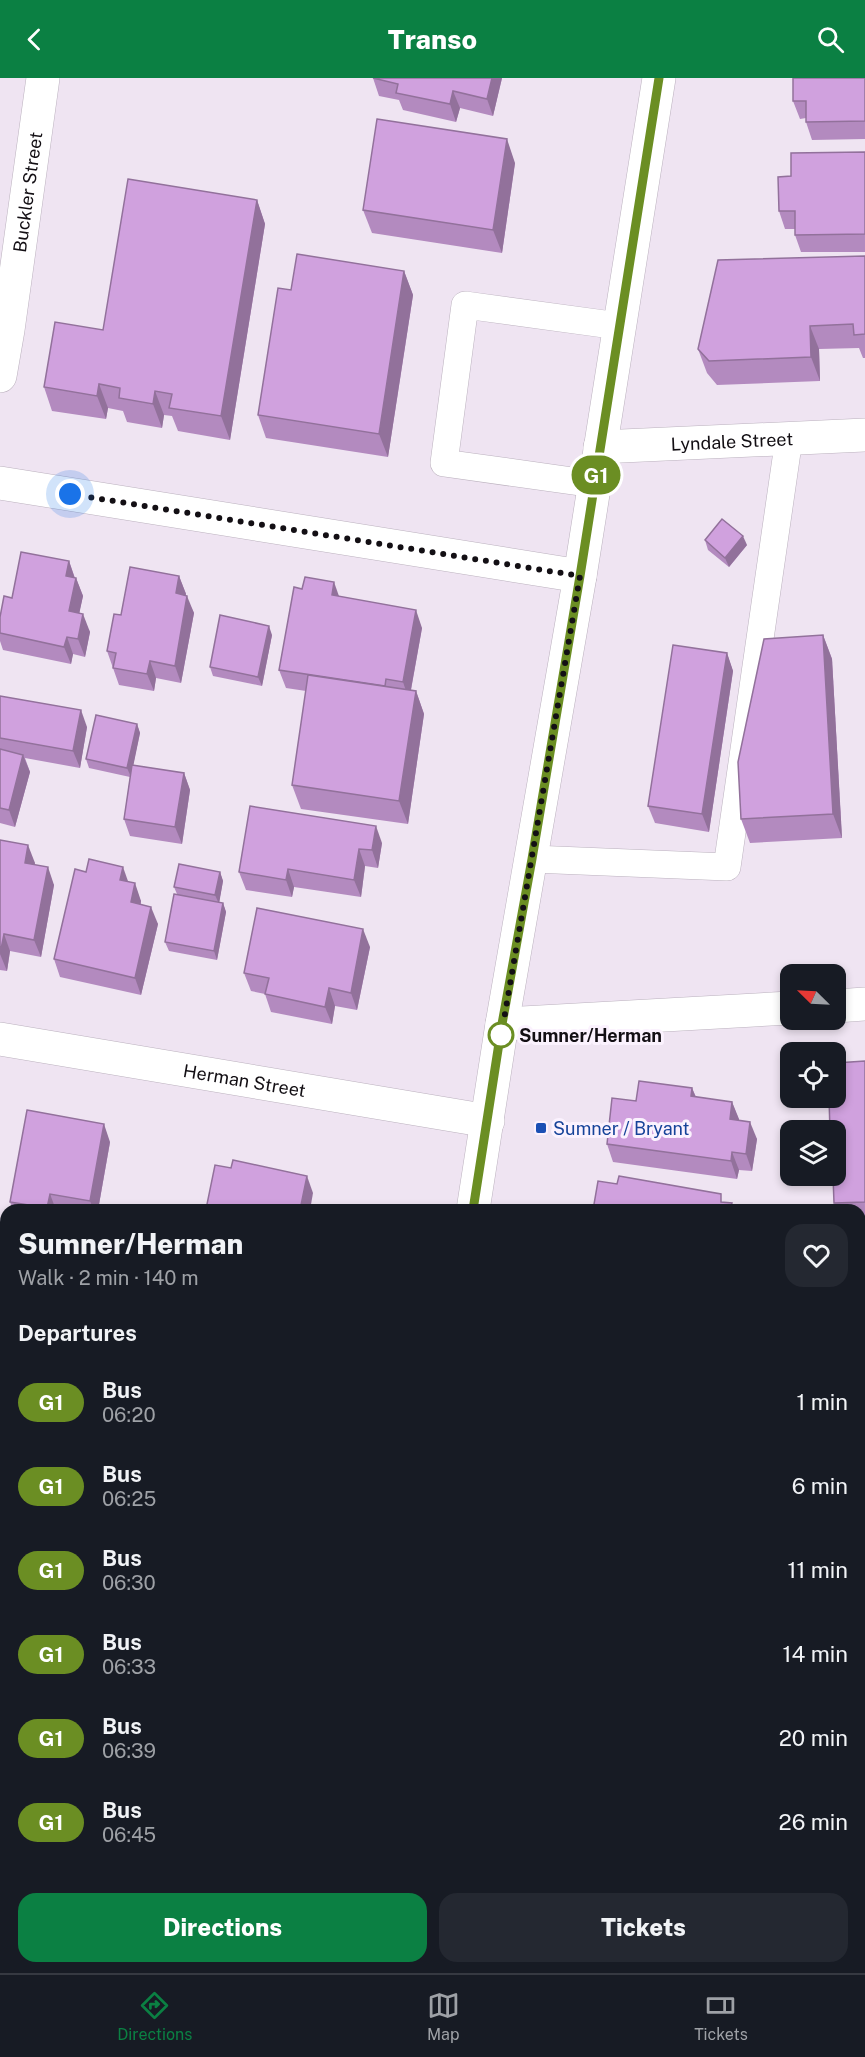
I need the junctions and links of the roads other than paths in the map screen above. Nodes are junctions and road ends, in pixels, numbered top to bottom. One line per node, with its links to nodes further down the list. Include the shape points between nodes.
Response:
1 (43, 78): 4 (street, Buckler Street)
2 (659, 78): 3 (street)
3 (619, 326): 7 (street); 9 (lane, via 465,305 444,463)
4 (0, 376)
5 (865, 435): 6 (street, Lyndale Street)
6 (789, 438): 7 (street, Lyndale Street); 11 (lane, via 727,867)
7 (600, 447): 9 (street)
8 (0, 483): 10 (street)
9 (594, 484): 10 (street)
10 (580, 576): 11 (street)
11 (532, 859): 15 (street)
12 (865, 1004): 13 (street)
13 (846, 1005)
14 (780, 1009): 15 (street)
15 (502, 1024): 17 (street)
16 (0, 1040): 17 (street, Herman Street)
17 (488, 1121): 18 (street)
18 (474, 1204)

